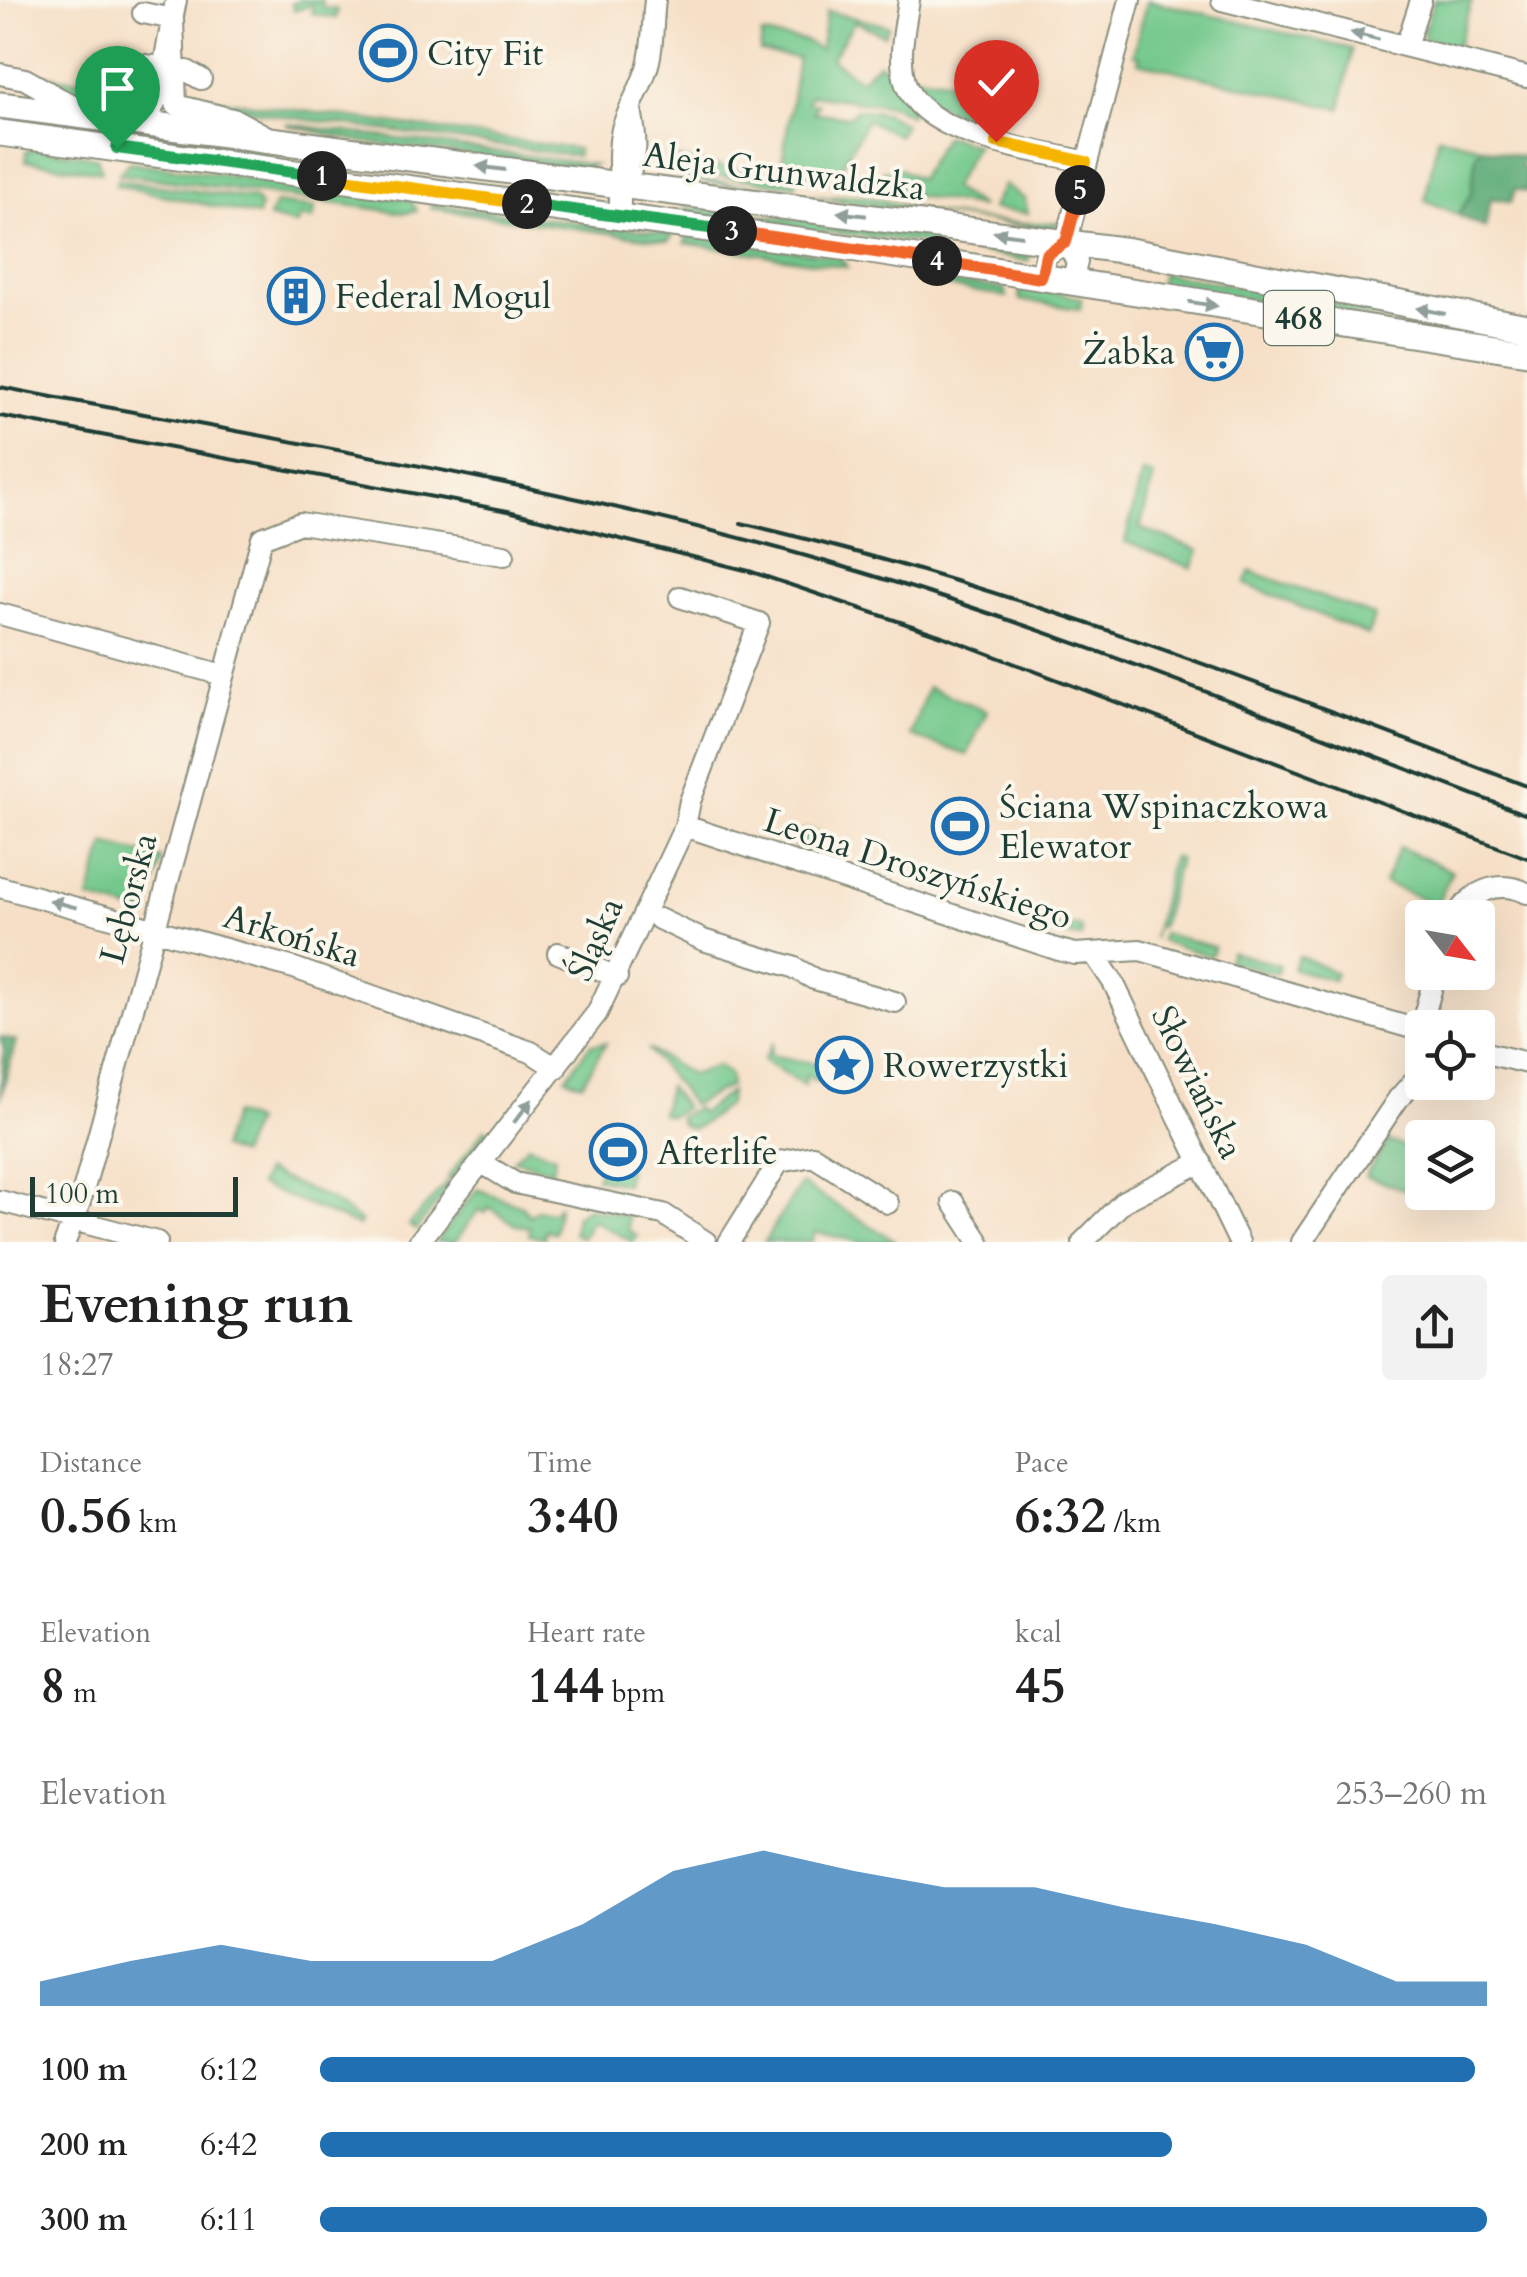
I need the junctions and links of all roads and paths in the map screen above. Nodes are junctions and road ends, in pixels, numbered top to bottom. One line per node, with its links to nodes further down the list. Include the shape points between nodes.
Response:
1 (655, 0): 19 (street, via 646,74 631,110 636,158)
2 (909, 0): 18 (street, via 905,82 924,109 981,138)
3 (1130, 0): 18 (street)
4 (1222, 0): 8 (street, one-way to 4)
5 (1421, 0): 8 (street)
6 (174, 10): 7 (street); 9 (street, Aleja Grunwaldzka)
7 (144, 13)
8 (1406, 46): 11 (street)
9 (162, 67): 12 (street); 15 (street, Aleja Grunwaldzka); 17 (street, Aleja Grunwaldzka, via 176,105)
10 (0, 74): 14 (street, via 25,78)
11 (1527, 77)
12 (200, 79)
13 (0, 105): 14 (main road, Aleja Grunwaldzka / 468)
14 (89, 115): 15 (main road, Aleja Grunwaldzka / 468)
15 (147, 122): 17 (main road, Aleja Grunwaldzka / 468)
16 (0, 132): 20 (main road, Aleja Grunwaldzka / 468)
17 (268, 136): 19 (main road, Aleja Grunwaldzka / 468, one-way to 17)
18 (1086, 162): 22 (street)
19 (623, 186): 20 (street); 21 (main road, Aleja Grunwaldzka / 468, one-way to 19)
20 (618, 216): 24 (main road, Aleja Grunwaldzka / 468)
21 (949, 226): 22 (main road, Aleja Grunwaldzka / 468, one-way to 21); 24 (main road, via 959,244)
22 (1066, 242): 23 (main road, Aleja Grunwaldzka / 468); 25 (street, via 1046,255); 26 (street, via 1078,262)
23 (1164, 257): 27 (main road, via 1149,284); 28 (main road, Aleja Grunwaldzka / 468, one-way to 23)
24 (937, 261): 25 (main road, Aleja Grunwaldzka / 468)
25 (1041, 278): 26 (main road, Aleja Grunwaldzka / 468)
26 (1072, 284): 27 (main road, Aleja Grunwaldzka / 468)
27 (1156, 297): 29 (main road, Aleja Grunwaldzka / 468, one-way to 29)
28 (1527, 327)
29 (1527, 352)
30 (504, 555): 33 (street, Lęborska, via 300,523 262,538)
31 (680, 597): 34 (street, Śląska, via 759,622)
32 (0, 614): 33 (street)
33 (223, 674): 39 (street, Lęborska)
34 (685, 826): 41 (street, Leona Droszyńskiego, via 1060,950); 42 (street, Śląska)
35 (0, 887): 39 (street, Arkońska, one-way to 35)
36 (1527, 893): 37 (street, via 1500,886)
37 (1468, 900)
38 (659, 918): 43 (street, via 860,997)
39 (154, 928): 47 (street, Arkońska, via 366,992 531,1052); 54 (street, Lęborska)
40 (558, 953): 42 (street)
41 (1094, 954): 44 (street, Leona Droszyńskiego, via 1140,950); 49 (street, Słowiańska)
42 (617, 977): 47 (street, Śląska)
43 (895, 1002)
44 (1405, 1025)
45 (1495, 1055): 46 (street)
46 (1527, 1063)
47 (556, 1068): 50 (street, Śląska, one-way to 47)
48 (1405, 1091): 63 (street)
49 (1201, 1162): 61 (street, via 1124,1202); 62 (street, Słowiańska)
50 (482, 1163): 55 (street, via 515,1184 662,1214); 58 (street, Śląska)
51 (0, 1200): 54 (street)
52 (954, 1202): 60 (street)
53 (888, 1203): 59 (street, via 814,1156 779,1162)
54 (73, 1217): 56 (street, Lęborska); 57 (street)
55 (699, 1240)
56 (64, 1242)
57 (157, 1242)
58 (419, 1242)
59 (729, 1242)
60 (979, 1242)
61 (1083, 1242)
62 (1239, 1242)
63 (1302, 1242)

